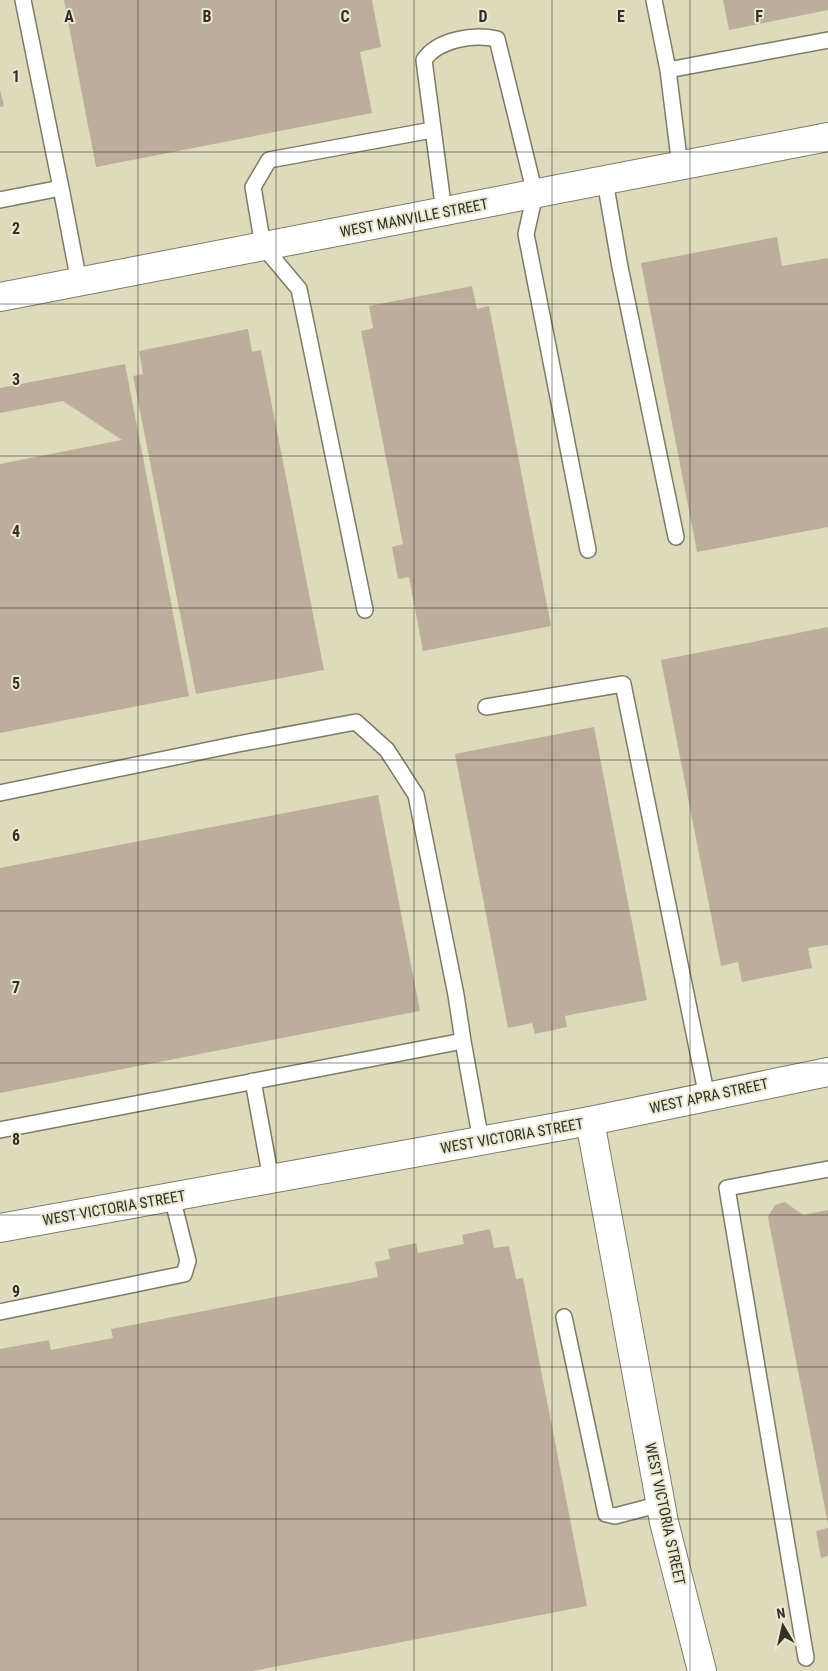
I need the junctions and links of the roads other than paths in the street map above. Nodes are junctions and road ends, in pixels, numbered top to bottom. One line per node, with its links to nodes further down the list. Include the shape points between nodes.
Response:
1 (23, 0): 9 (lane)
2 (654, 0): 4 (lane)
3 (828, 40): 4 (lane)
4 (668, 70): 7 (lane)
5 (432, 130): 10 (lane, via 423,63 428,53 455,39 482,36 497,39); 12 (lane); 13 (lane, via 269,160 253,187)
6 (828, 138): 7 (street, WEST MANVILLE STREET)
7 (680, 166): 8 (street, WEST MANVILLE STREET)
8 (605, 180): 10 (street, WEST MANVILLE STREET); 16 (lane)
9 (61, 188): 11 (lane); 14 (lane)
10 (536, 194): 12 (street, WEST MANVILLE STREET); 17 (lane, via 526,234)
11 (0, 200)
12 (444, 212): 13 (street, WEST MANVILLE STREET)
13 (263, 246): 14 (street, WEST MANVILLE STREET); 18 (lane, via 300,289)
14 (80, 282): 15 (street, WEST MANVILLE STREET)
15 (0, 297)
16 (676, 537)
17 (588, 550)
18 (366, 610)
19 (486, 707): 24 (lane, via 623,684)
20 (0, 793): 21 (lane, via 356,722 387,750 416,794)
21 (463, 1041): 23 (lane); 27 (lane)
22 (828, 1072): 24 (street, WEST APRA STREET)
23 (253, 1081): 26 (lane); 29 (lane)
24 (707, 1097): 25 (street, WEST APRA STREET)
25 (590, 1121): 27 (street, WEST VICTORIA STREET); 34 (street, WEST VICTORIA STREET)
26 (0, 1130)
27 (481, 1141): 29 (street, WEST VICTORIA STREET)
28 (828, 1169): 35 (lane, via 727,1188)
29 (271, 1178): 30 (street, WEST VICTORIA STREET)
30 (172, 1197): 31 (street, WEST VICTORIA STREET); 32 (lane, via 188,1261 184,1274)
31 (0, 1228)
32 (0, 1312)
33 (564, 1317): 34 (lane, via 606,1514 615,1516)
34 (661, 1504): 36 (street, WEST VICTORIA STREET)
35 (806, 1658)
36 (702, 1671)

